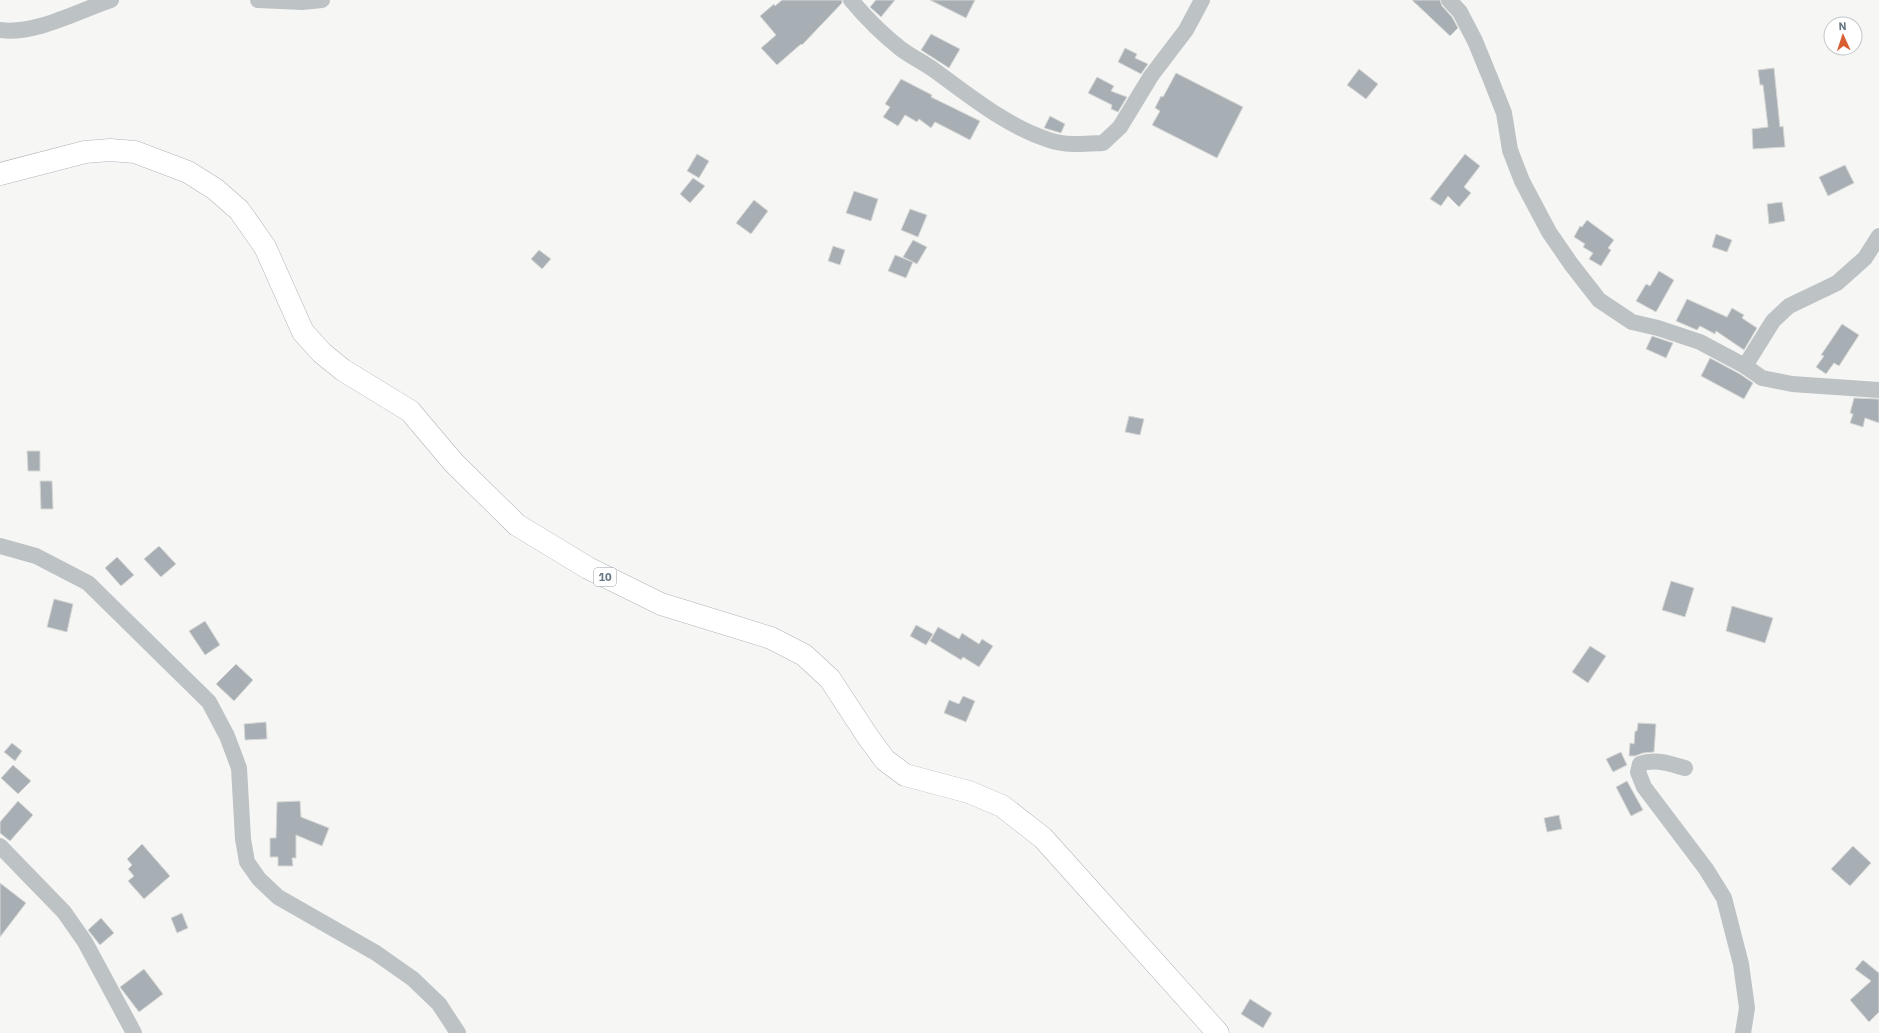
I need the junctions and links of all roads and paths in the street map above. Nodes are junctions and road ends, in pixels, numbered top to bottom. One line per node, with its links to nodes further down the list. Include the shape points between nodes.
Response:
1 (111, 0): 7 (street, via 47,24 12,32)
2 (258, 0): 3 (street)
3 (322, 0)
4 (851, 0): 5 (street, via 866,18 902,49 976,102 1022,129 1049,140 1074,144 1103,143 1120,127 1151,76 1186,30)
5 (1202, 0)
6 (1449, 0): 10 (street, via 1460,12 1483,60 1504,113 1510,150 1522,181 1549,232 1600,300 1632,322 1700,342)
7 (0, 30)
8 (0, 174): 17 (main road, 10, via 84,152 110,150 135,152 175,167 188,172 214,190 239,210 265,247 303,332 322,353 343,370 410,411 453,462 517,525 588,568 661,604 771,638 804,655 830,679 885,760 905,775 969,792 1002,806 1043,838)
9 (1879, 236): 10 (street, via 1865,258 1837,283 1789,306 1773,321)
10 (1745, 366): 11 (street, via 1762,378 1784,382)
11 (1879, 390)
12 (0, 546): 16 (street, via 36,556 88,583 209,702 228,736 239,768 246,862 278,897 376,952 413,978 439,1004)
13 (1685, 768): 18 (street, via 1660,761 1645,762 1640,764 1638,772 1644,787 1706,869 1724,898 1741,964 1747,1008)
14 (0, 846): 15 (street, via 64,912 85,942)
15 (134, 1033)
16 (458, 1033)
17 (1218, 1033)
18 (1743, 1033)

